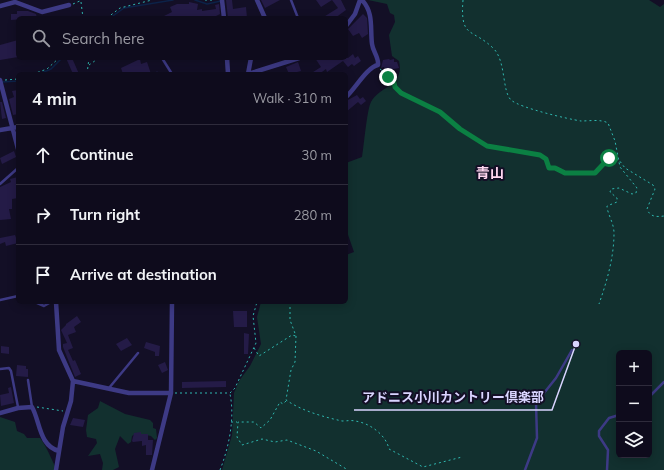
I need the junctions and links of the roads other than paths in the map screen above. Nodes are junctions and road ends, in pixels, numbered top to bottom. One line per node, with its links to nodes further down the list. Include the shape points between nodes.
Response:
1 (222, 0): 7 (street)
2 (257, 0): 8 (street)
3 (292, 0): 9 (lane)
4 (361, 0): 10 (street); 20 (street, via 372,21 372,45 378,65 373,66)
5 (68, 2): 6 (street, via 42,12 15,2)
6 (0, 6)
7 (224, 16)
8 (264, 16)
9 (297, 16)
10 (348, 23)
11 (163, 60): 15 (lane)
12 (227, 60): 16 (street)
13 (251, 60): 17 (street)
14 (293, 60): 18 (street)
15 (171, 72)
16 (228, 72)
17 (248, 72)
18 (259, 72)
19 (0, 80): 21 (street)
20 (348, 95)
21 (15, 127): 22 (street)
22 (0, 130)
23 (16, 170): 24 (lane)
24 (0, 184)
25 (16, 296): 26 (lane)
26 (0, 300)
27 (56, 304): 33 (street, via 59,350)
28 (172, 304): 36 (street)
29 (572, 350): 45 (lane, via 556,378 536,403 537,438)
30 (138, 353): 35 (lane)
31 (0, 369): 39 (lane, via 9,368 11,371)
32 (28, 380): 38 (lane)
33 (73, 381): 35 (street); 42 (street)
34 (664, 382): 37 (lane)
35 (109, 388): 36 (street, via 129,393)
36 (171, 393): 44 (street)
37 (652, 394)
38 (32, 407): 39 (street); 42 (street, via 46,442)
39 (18, 408): 40 (street)
40 (0, 413)
41 (616, 416): 46 (lane, via 609,418 599,431 599,436 608,450)
42 (59, 450): 43 (street)
43 (56, 470)
44 (152, 470)
45 (525, 470)
46 (607, 470)

